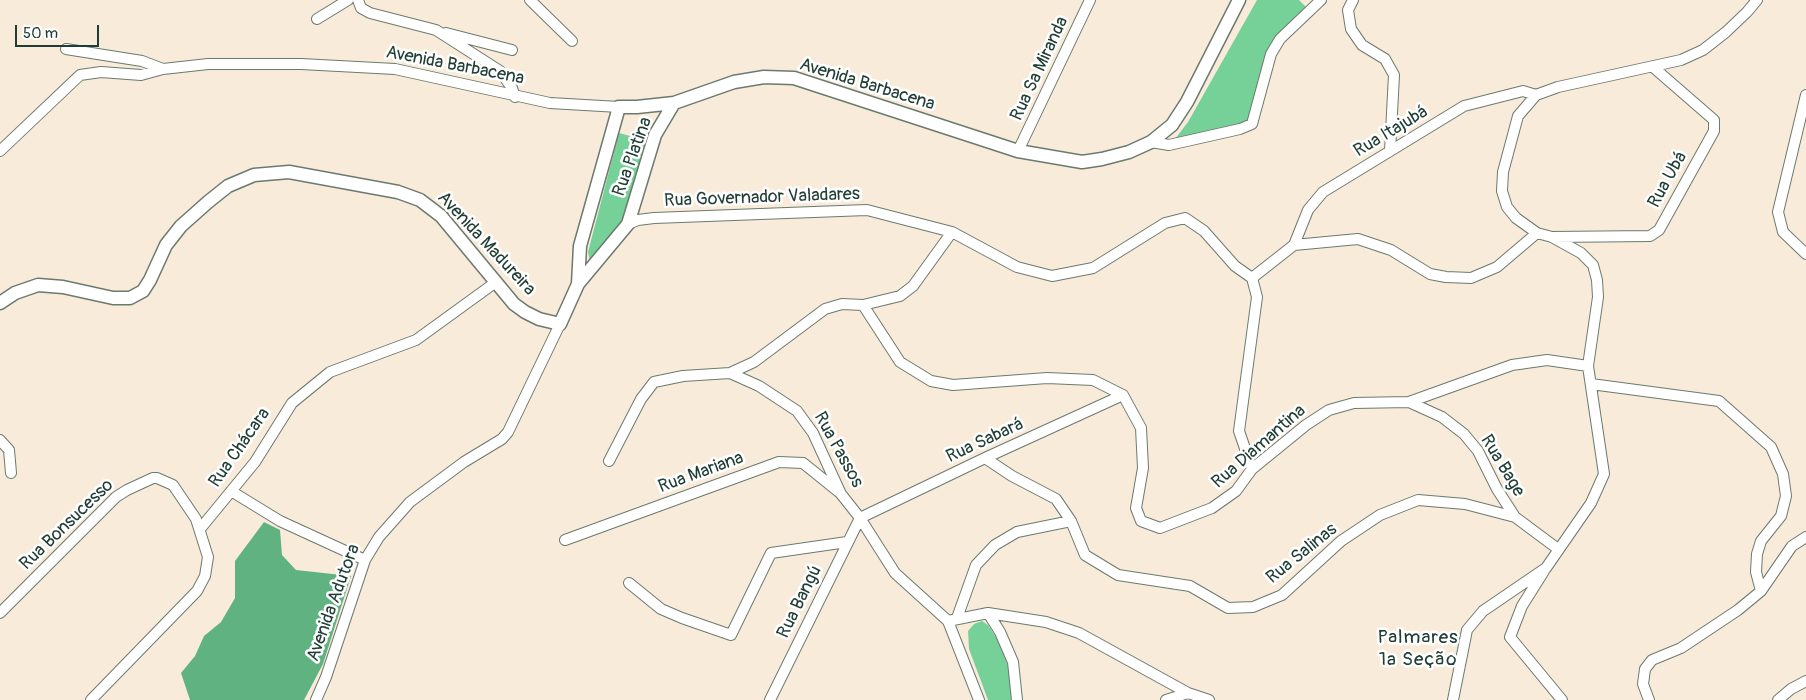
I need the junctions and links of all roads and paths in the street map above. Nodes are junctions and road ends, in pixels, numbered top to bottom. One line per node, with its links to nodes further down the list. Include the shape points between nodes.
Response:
1 (348, 0): 9 (street)
2 (358, 0): 10 (street, via 361,8 370,13)
3 (530, 0): 11 (street)
4 (1090, 0): 23 (street, Rua Sa Miranda)
5 (1239, 0): 21 (street, Avenida Barbacena, via 1188,102 1172,125)
6 (1321, 0): 21 (street, via 1280,39 1271,54 1252,124 1169,144)
7 (1354, 0): 24 (street, via 1348,10 1351,30 1362,45 1385,59 1394,75)
8 (1758, 0): 14 (street, via 1703,50)
9 (317, 19)
10 (436, 30): 13 (street); 18 (street, via 500,71)
11 (572, 41)
12 (66, 49): 15 (street, via 142,61)
13 (512, 50)
14 (1653, 67): 16 (street, via 1558,87); 28 (street, Rua Ubá, via 1714,120 1714,131 1659,230 1650,236)
15 (163, 69): 18 (street, Avenida Barbacena, via 208,64 301,64 395,69); 22 (street, Avenida Barbacena, via 141,75 101,72 80,75)
16 (1536, 95): 24 (street, Rua Itajubá, via 1523,91 1464,106); 27 (street, via 1518,116 1503,172 1502,191 1507,207 1516,218)
17 (1806, 95): 30 (street, via 1778,212 1783,232)
18 (515, 96): 20 (street, Avenida Barbacena, via 550,103)
19 (674, 103): 20 (street, Avenida Barbacena); 23 (street, Avenida Barbacena, via 734,82 764,77 794,78); 25 (street, Rua Platina, via 656,135)
20 (619, 107): 33 (street, via 580,246)
21 (1151, 142): 23 (street, Avenida Barbacena, via 1128,152 1082,162)
22 (0, 151)
23 (1018, 151)
24 (1390, 152): 29 (street, Rua Itajubá, via 1323,192 1308,210)
25 (628, 224): 26 (street, Rua Governador Valadares, via 654,218 867,210); 33 (street, Avenida Adutora)
26 (952, 232): 31 (street, Rua Governador Valadares, via 1018,267 1052,276 1092,268 1165,223 1185,218 1204,231 1235,266); 35 (street, via 913,286 900,296)
27 (1537, 233): 28 (street); 29 (street, via 1497,267 1471,278 1430,274 1391,250 1358,240)
28 (1552, 237): 37 (street, via 1581,253 1593,265 1598,297)
29 (1294, 245): 31 (street)
30 (1806, 254)
31 (1252, 278): 45 (street, via 1257,297 1239,431)
32 (496, 282): 34 (street, Avenida Madureira, via 441,216 420,200 398,192 289,172 254,175 228,186 181,226 166,245 143,291 130,298 38,285 15,293); 36 (street, Avenida Madureira, via 514,304 526,312); 47 (street, Rua Chácara, via 416,340 330,372 292,403)
33 (578, 284): 36 (street, Avenida Adutora)
34 (0, 303)
35 (864, 305): 38 (street, via 842,304 825,309 754,362); 40 (street, via 900,362 931,381 953,384 1047,378 1093,380)
36 (560, 324): 57 (street, Avenida Adutora, via 508,432 410,502)
37 (1588, 366): 39 (street); 41 (street, Rua Diamantina, via 1547,360 1512,365)
38 (730, 373): 44 (street, via 683,376 654,382 641,399); 48 (street, Rua Passos, via 759,386 797,411 813,433)
39 (1591, 384): 56 (street, via 1604,474 1591,503); 60 (street, via 1719,401 1771,447 1783,474 1786,496 1781,516 1761,541 1757,554 1756,572)
40 (1123, 396): 43 (street, Rua Sabará); 45 (street, Rua Diamantina, via 1142,428 1143,468 1136,508 1141,521 1160,528 1212,508 1236,491)
41 (1409, 402): 45 (street, Rua Diamantina, via 1354,403 1329,410); 49 (street, Rua Bage, via 1442,417 1464,434 1478,451 1496,489)
42 (0, 440): 46 (street, via 10,450)
43 (985, 458): 50 (street, Rua Sabará); 51 (street, Rua Salinas, via 1056,499)
44 (609, 461)
45 (1252, 469)
46 (12, 474)
47 (231, 491): 52 (street, Rua Chácara); 57 (street, via 280,521)
48 (842, 494): 50 (street, Rua Passos); 54 (street, Rua Mariana, via 803,463 779,462)
49 (1515, 517): 51 (street, Rua Salinas, via 1465,504 1418,500 1380,515 1341,541 1282,595 1253,607 1228,608 1190,586 1118,575 1085,554); 56 (street, Rua Salinas)
50 (860, 518): 55 (street, Rua Bangú); 63 (street, Rua Passos, via 895,573)
51 (1071, 521): 63 (street, via 1017,532 995,545 976,565)
52 (200, 529): 61 (street, Rua Bonsucesso, via 173,485 156,478 144,481 116,497); 66 (street, via 208,557 205,576 197,591)
53 (1806, 537): 60 (street, via 1792,546)
54 (565, 540)
55 (847, 542): 59 (street, via 771,553 731,635 661,608); 68 (street, Rua Bangú)
56 (1558, 549): 58 (street)
57 (365, 560): 67 (street, Avenida Adutora)
58 (1546, 568): 73 (street, via 1483,611 1467,630); 74 (street, via 1522,606 1510,637)
59 (629, 583)
60 (1761, 591): 75 (street, via 1681,648 1652,660 1645,668 1643,684)
61 (0, 613)
62 (988, 613): 63 (street); 65 (street, via 1046,622 1079,633); 70 (street, via 1013,662)
63 (953, 620): 69 (street)
64 (1806, 681): 76 (street)
65 (1188, 693): 71 (street); 72 (street)
66 (91, 700)
67 (316, 700)
68 (770, 700)
69 (979, 700)
70 (1017, 700)
71 (1166, 700)
72 (1209, 700)
73 (1454, 700)
74 (1562, 700)
75 (1649, 700)
76 (1778, 700)

